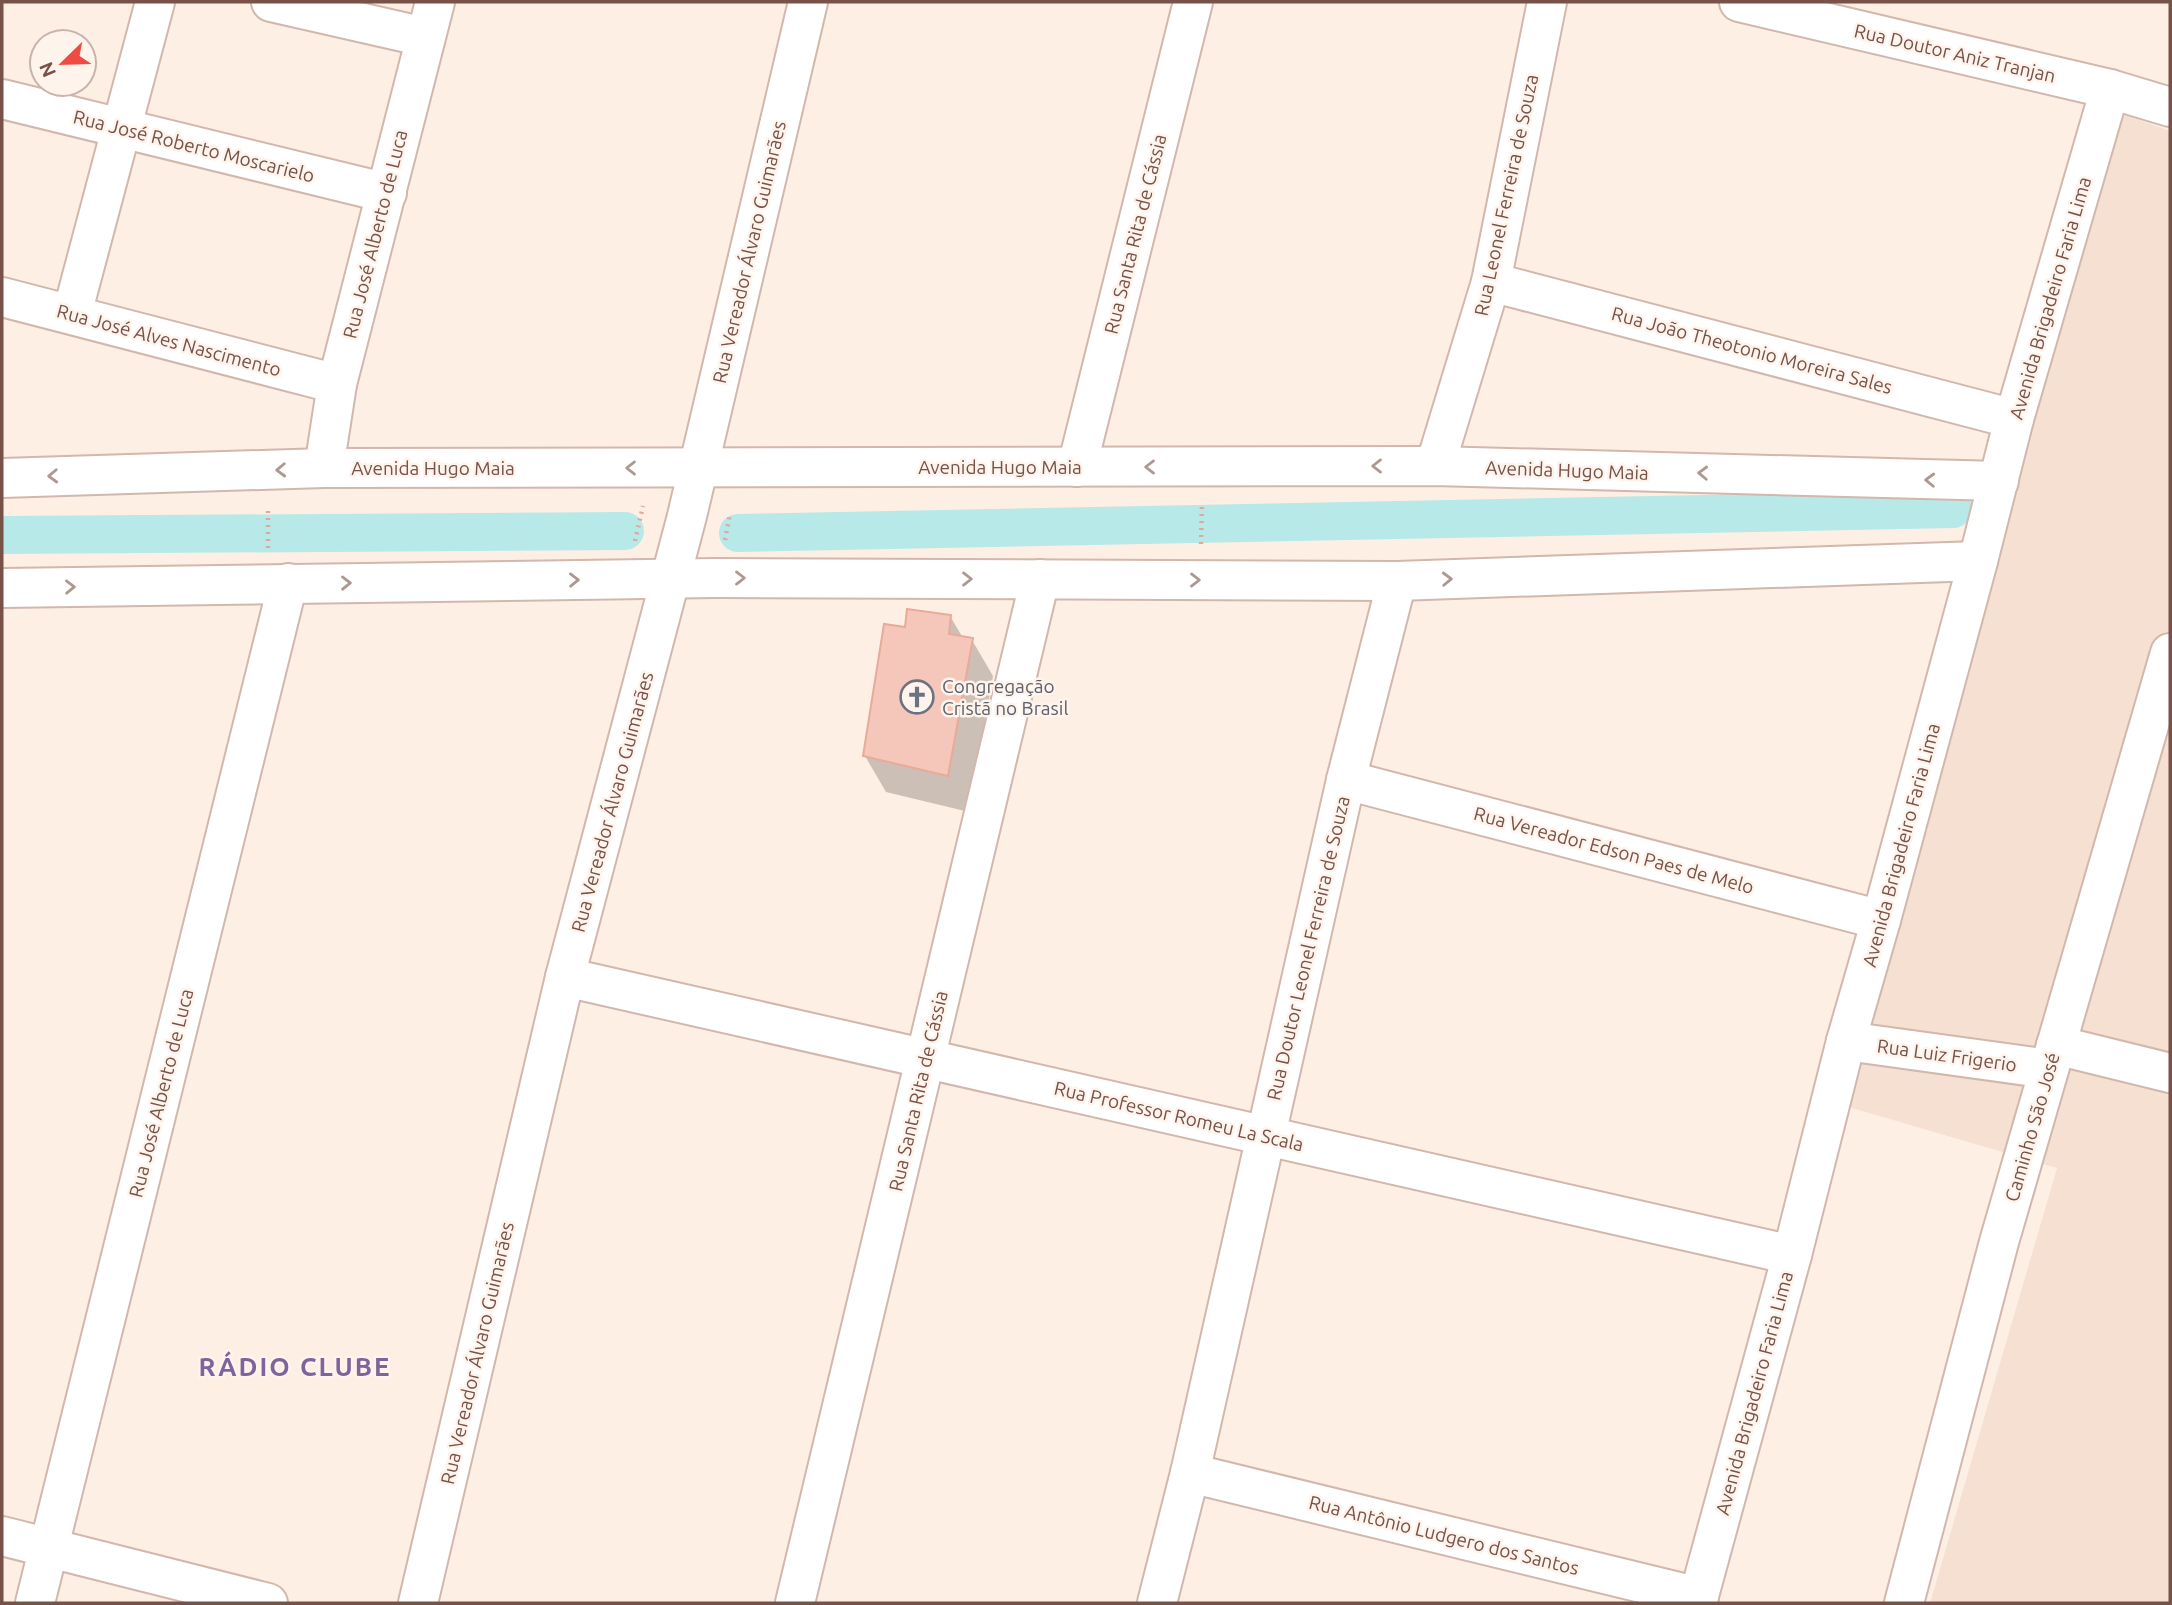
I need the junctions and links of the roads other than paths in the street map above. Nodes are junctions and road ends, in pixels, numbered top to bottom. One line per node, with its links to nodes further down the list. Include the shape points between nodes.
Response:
1 (155, 2): 11 (street)
2 (271, 2): 7 (street)
3 (808, 2): 21 (street, Rua Vereador Álvaro Guimarães)
4 (1192, 2): 19 (street, Rua Santa Rita de Cássia)
5 (1547, 2): 13 (street, Rua Leonel Ferreira de Souza)
6 (1739, 2): 8 (street, Rua Doutor Aniz Tranjan)
7 (430, 19): 12 (street, Rua José Alberto de Luca)
8 (2110, 89): 10 (street, Rua Doutor Aniz Tranjan); 17 (street, Avenida Brigadeiro Faria Lima)
9 (2, 99): 11 (street, Rua José Roberto Moscarielo)
10 (2170, 107)
11 (122, 129): 12 (street, Rua José Roberto Moscarielo); 15 (street)
12 (387, 193): 16 (street, Rua José Alberto de Luca)
13 (1491, 282): 17 (street, Rua João Theotonio Moreira Sales); 18 (street, Rua Leonel Ferreira de Souza)
14 (2, 297): 15 (street, Rua José Alves Nascimento)
15 (72, 314): 16 (street, Rua José Alves Nascimento)
16 (337, 384): 20 (street, Rua José Alberto de Luca)
17 (2014, 419): 23 (street, Avenida Brigadeiro Faria Lima)
18 (1436, 466): 19 (street, Avenida Hugo Maia, one-way to 19); 23 (street, Avenida Hugo Maia, one-way to 18)
19 (1077, 467): 21 (street, Avenida Hugo Maia)
20 (324, 468): 21 (street, Avenida Hugo Maia, one-way to 20); 22 (street, Avenida Hugo Maia, one-way to 22)
21 (699, 468): 25 (street, Rua Vereador Álvaro Guimarães)
22 (2, 478)
23 (1998, 481): 24 (street, Avenida Brigadeiro Faria Lima)
24 (1978, 561): 27 (street, one-way to 24); 32 (street, Avenida Brigadeiro Faria Lima)
25 (674, 566): 26 (street, one-way to 26, via 716,578); 28 (street, one-way to 25); 33 (street, Rua Vereador Álvaro Guimarães)
26 (1040, 579): 27 (street, one-way to 27); 36 (street, Rua Santa Rita de Cássia)
27 (1397, 581): 31 (street, Rua Doutor Leonel Ferreira de Souza)
28 (278, 583): 29 (street, one-way to 28); 42 (street, Rua José Alberto de Luca)
29 (2, 588)
30 (2167, 677): 35 (street, Caminho São José)
31 (1346, 780): 32 (street, Rua Vereador Edson Paes de Melo); 38 (street, Rua Doutor Leonel Ferreira de Souza)
32 (1881, 920): 34 (street, Avenida Brigadeiro Faria Lima)
33 (565, 977): 36 (street, Rua Professor Romeu La Scala); 46 (street, Rua Vereador Álvaro Guimarães)
34 (1846, 1041): 35 (street, Rua Luiz Frigerio); 39 (street, Avenida Brigadeiro Faria Lima)
35 (2052, 1057): 37 (street, Rua Luiz Frigerio); 49 (street, Caminho São José)
36 (926, 1059): 38 (street, Rua Professor Romeu La Scala); 47 (street, Rua Santa Rita de Cássia)
37 (2170, 1073)
38 (1265, 1136): 39 (street, Rua Professor Romeu La Scala); 40 (street, Rua Doutor Leonel Ferreira de Souza)
39 (1792, 1255): 43 (street, Avenida Brigadeiro Faria Lima)
40 (1190, 1473): 43 (street, Rua Antônio Ludgero dos Santos); 48 (street, Rua Doutor Leonel Ferreira de Souza)
41 (2, 1536): 42 (street)
42 (48, 1547): 44 (street, Rua José Alberto de Luca); 45 (street)
43 (1698, 1600)
44 (34, 1603)
45 (268, 1603)
46 (418, 1603)
47 (795, 1603)
48 (1157, 1603)
49 (1904, 1603)

